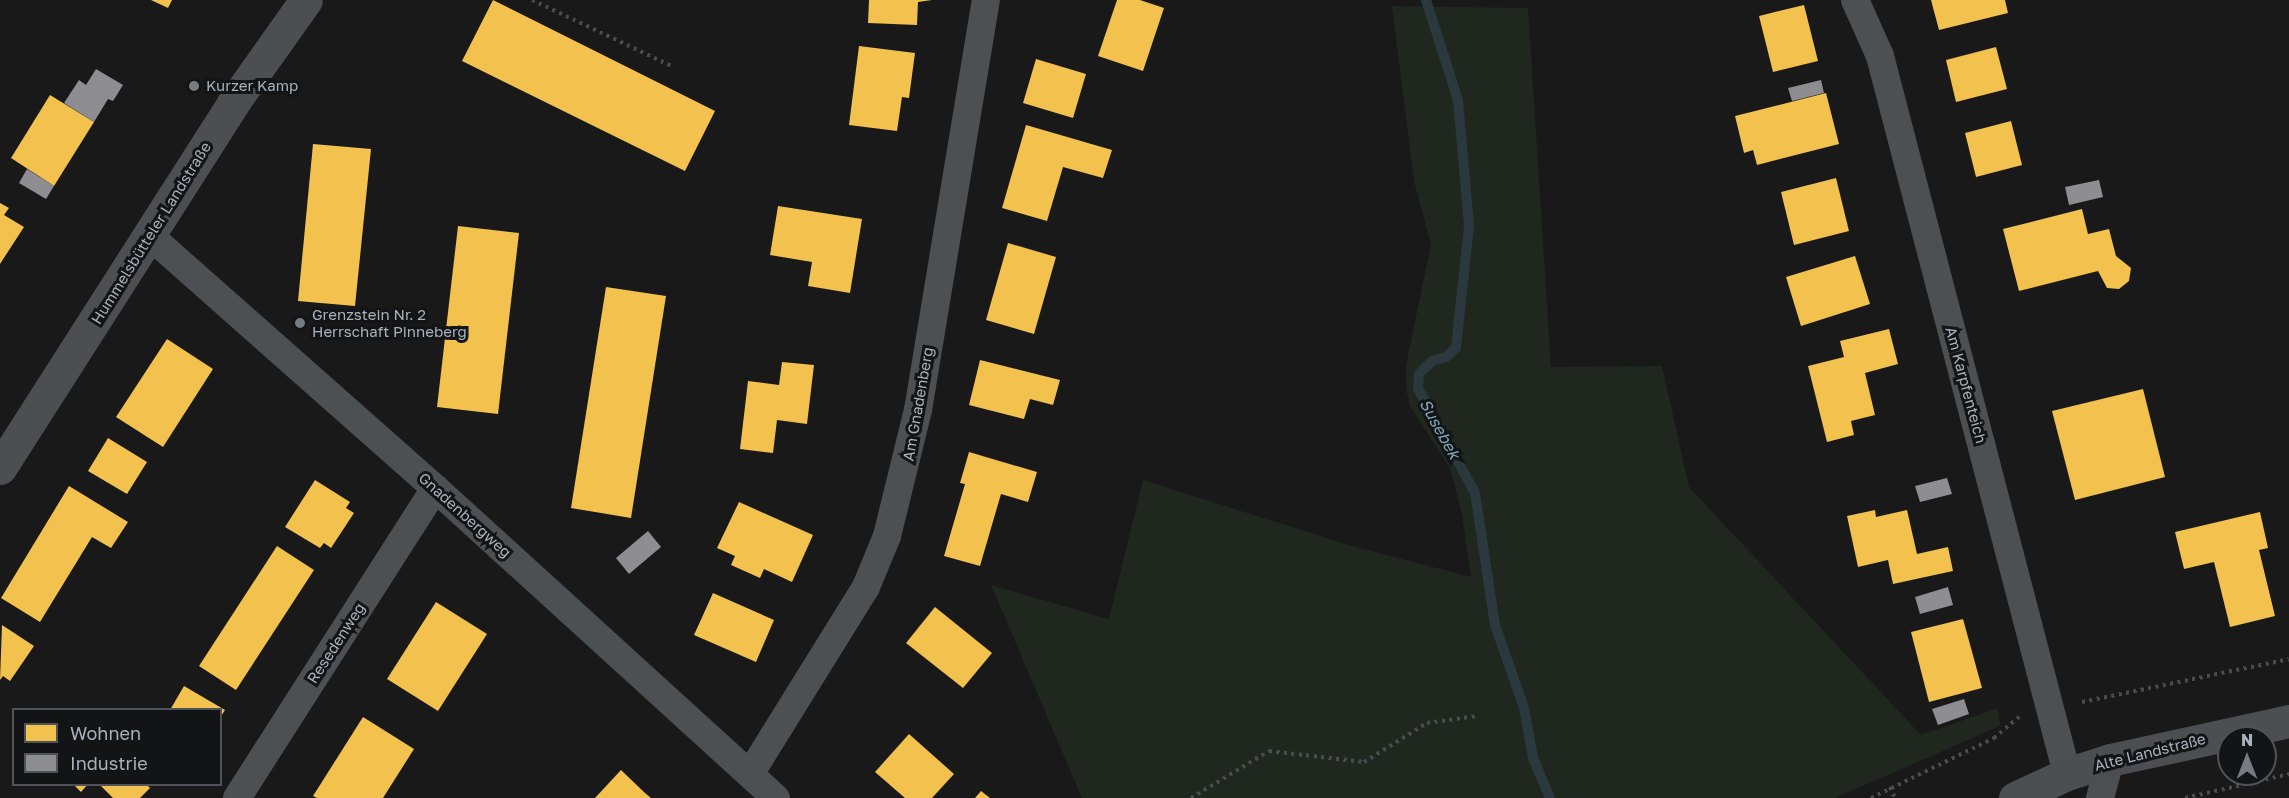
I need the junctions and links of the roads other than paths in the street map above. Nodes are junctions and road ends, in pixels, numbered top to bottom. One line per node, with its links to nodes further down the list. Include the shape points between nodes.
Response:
1 (306, 0): 4 (main road, Hummelsbütteler Landstraße, via 240,93)
2 (986, 0): 9 (street, Am Gnadenberg, via 918,410 887,536 866,587)
3 (1855, 0): 10 (street, Am Karpfenteich, via 1880,56)
4 (150, 236): 5 (main road, Hummelsbütteler Landstraße); 6 (street, Gnadenbergweg)
5 (0, 468)
6 (435, 488): 9 (street, Gnadenbergweg); 11 (street, Resedenweg)
7 (2289, 721): 8 (main road, Alte Landstraße)
8 (2110, 760): 10 (main road, Alte Landstraße); 14 (street)
9 (750, 774): 12 (street, Gnadenbergweg)
10 (2067, 774): 13 (main road, Alte Landstraße)
11 (237, 798)
12 (776, 798)
13 (2015, 798)
14 (2100, 798)

